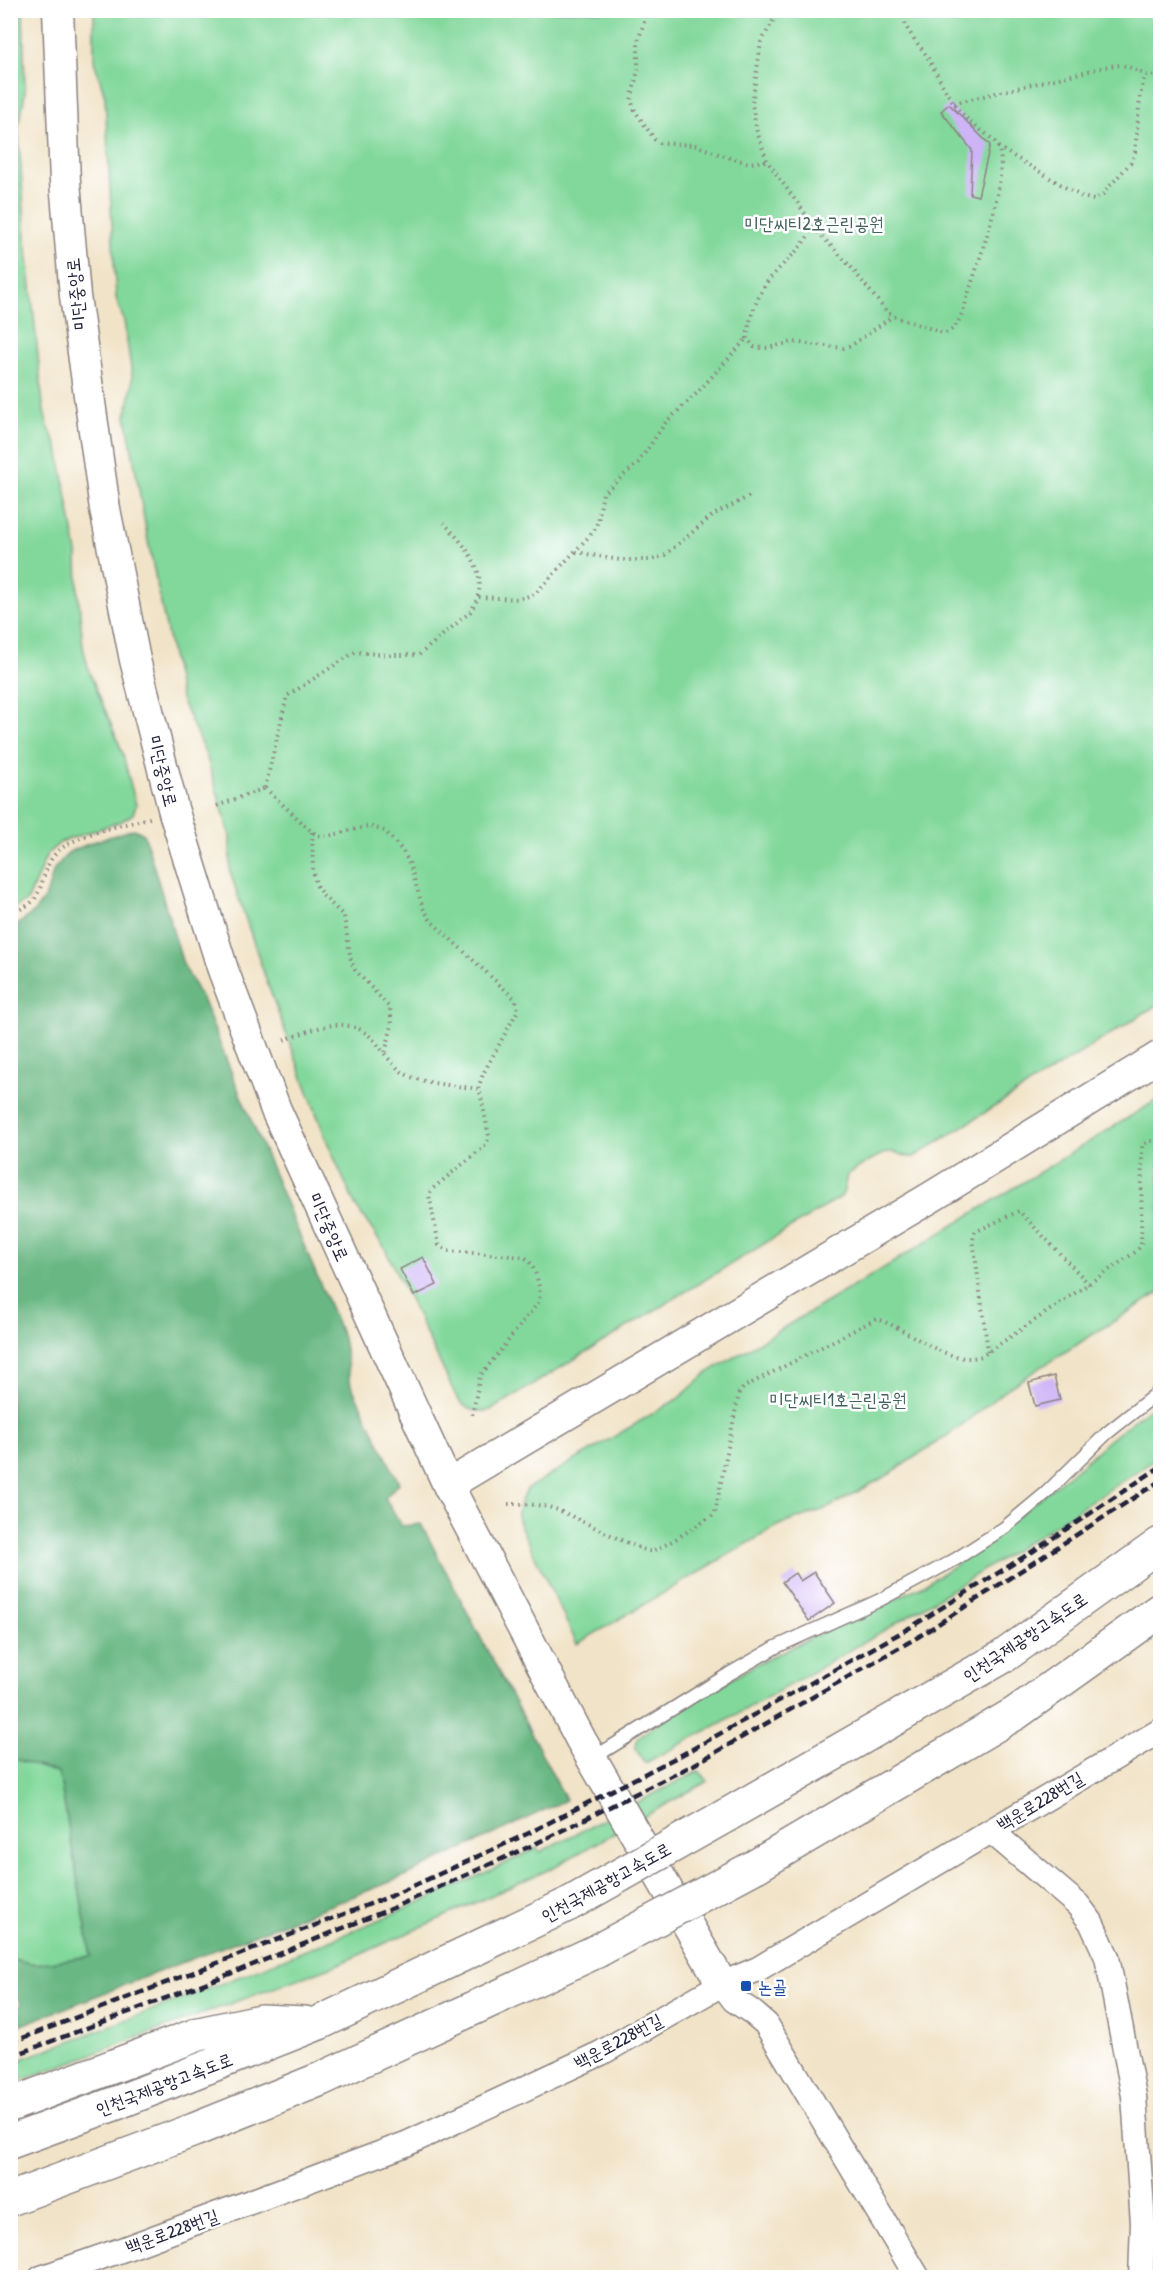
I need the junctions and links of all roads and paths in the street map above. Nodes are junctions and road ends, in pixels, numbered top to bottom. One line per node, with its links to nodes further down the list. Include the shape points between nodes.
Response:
1 (58, 10): 19 (street, 미단중앙로, via 66,182 83,358 105,509 133,648)
2 (648, 10): 9 (path, via 638,41 632,100 655,140 695,145 749,163)
3 (779, 10): 9 (path, via 761,42 752,104)
4 (904, 10): 7 (path, via 906,27)
5 (1161, 74): 6 (path)
6 (1144, 75): 7 (path, via 1118,65); 8 (path, via 1131,162 1094,200 1082,197)
7 (954, 103): 8 (path)
8 (998, 147): 11 (path, via 999,181 991,222 954,329 943,333)
9 (767, 161): 10 (path)
10 (813, 225): 11 (path); 12 (path, via 808,238 759,296)
11 (893, 316): 12 (path, via 843,348 792,342 754,347)
12 (747, 338): 15 (path, via 666,422 638,463 603,493 597,526)
13 (750, 496): 15 (path, via 713,515 665,555 652,560 620,560)
14 (444, 523): 16 (path, via 472,557 478,573)
15 (575, 552): 16 (path, via 527,598)
16 (479, 597): 17 (path, via 470,612 419,655 355,652 287,696)
17 (266, 788): 18 (path); 20 (path)
18 (217, 806)
19 (174, 812): 21 (path, via 64,846 52,858 36,898); 31 (street, 미단중앙로, via 223,970 276,1110)
20 (312, 832): 23 (path, via 316,885 344,916 355,970 390,1008 392,1025); 25 (path, via 328,836 369,826 385,831 409,862 423,909 431,921 516,1000 519,1010)
21 (10, 915)
22 (284, 1041): 23 (path, via 319,1028 347,1025 368,1032)
23 (385, 1053): 25 (path, via 403,1073 417,1079)
24 (1161, 1056): 31 (street)
25 (478, 1089): 30 (path, via 488,1141 429,1195 440,1245 448,1251 524,1257 531,1263 541,1293 538,1303 480,1376)
26 (1161, 1141): 27 (path, via 1148,1141 1143,1146 1141,1245)
27 (1089, 1284): 28 (path); 28 (path, via 1019,1211 975,1232)
28 (988, 1352): 32 (path, via 973,1359 954,1356 876,1318 744,1387 739,1393 715,1512 653,1551 641,1550 558,1510 542,1505)
29 (1161, 1391): 36 (lane, via 1107,1433 1004,1528 903,1589 757,1658)
30 (472, 1416)
31 (448, 1485): 36 (street, 미단중앙로)
32 (508, 1504)
33 (1161, 1544): 39 (highway, 인천국제공항고속도로, bridge, via 1004,1656 727,1815 569,1904)
34 (1161, 1610): 42 (highway, bridge, via 1016,1713 756,1866 597,1952 321,2079)
35 (1161, 1731): 37 (street, 백운로228번길)
36 (592, 1759): 38 (street, 미단중앙로)
37 (991, 1831): 38 (street, 백운로228번길, via 758,1968); 45 (street, via 1078,1905 1091,1922 1107,1957 1134,2096 1143,2223)
38 (722, 1984): 43 (street, 백운로228번길, via 601,2053 406,2144); 44 (street, via 734,2000 766,2024)
39 (319, 2023): 40 (highway, via 261,2021 200,2034); 41 (highway, 인천국제공항고속도로)
40 (10, 2105)
41 (10, 2142)
42 (10, 2199)
43 (40, 2277)
44 (918, 2277)
45 (1141, 2277)

